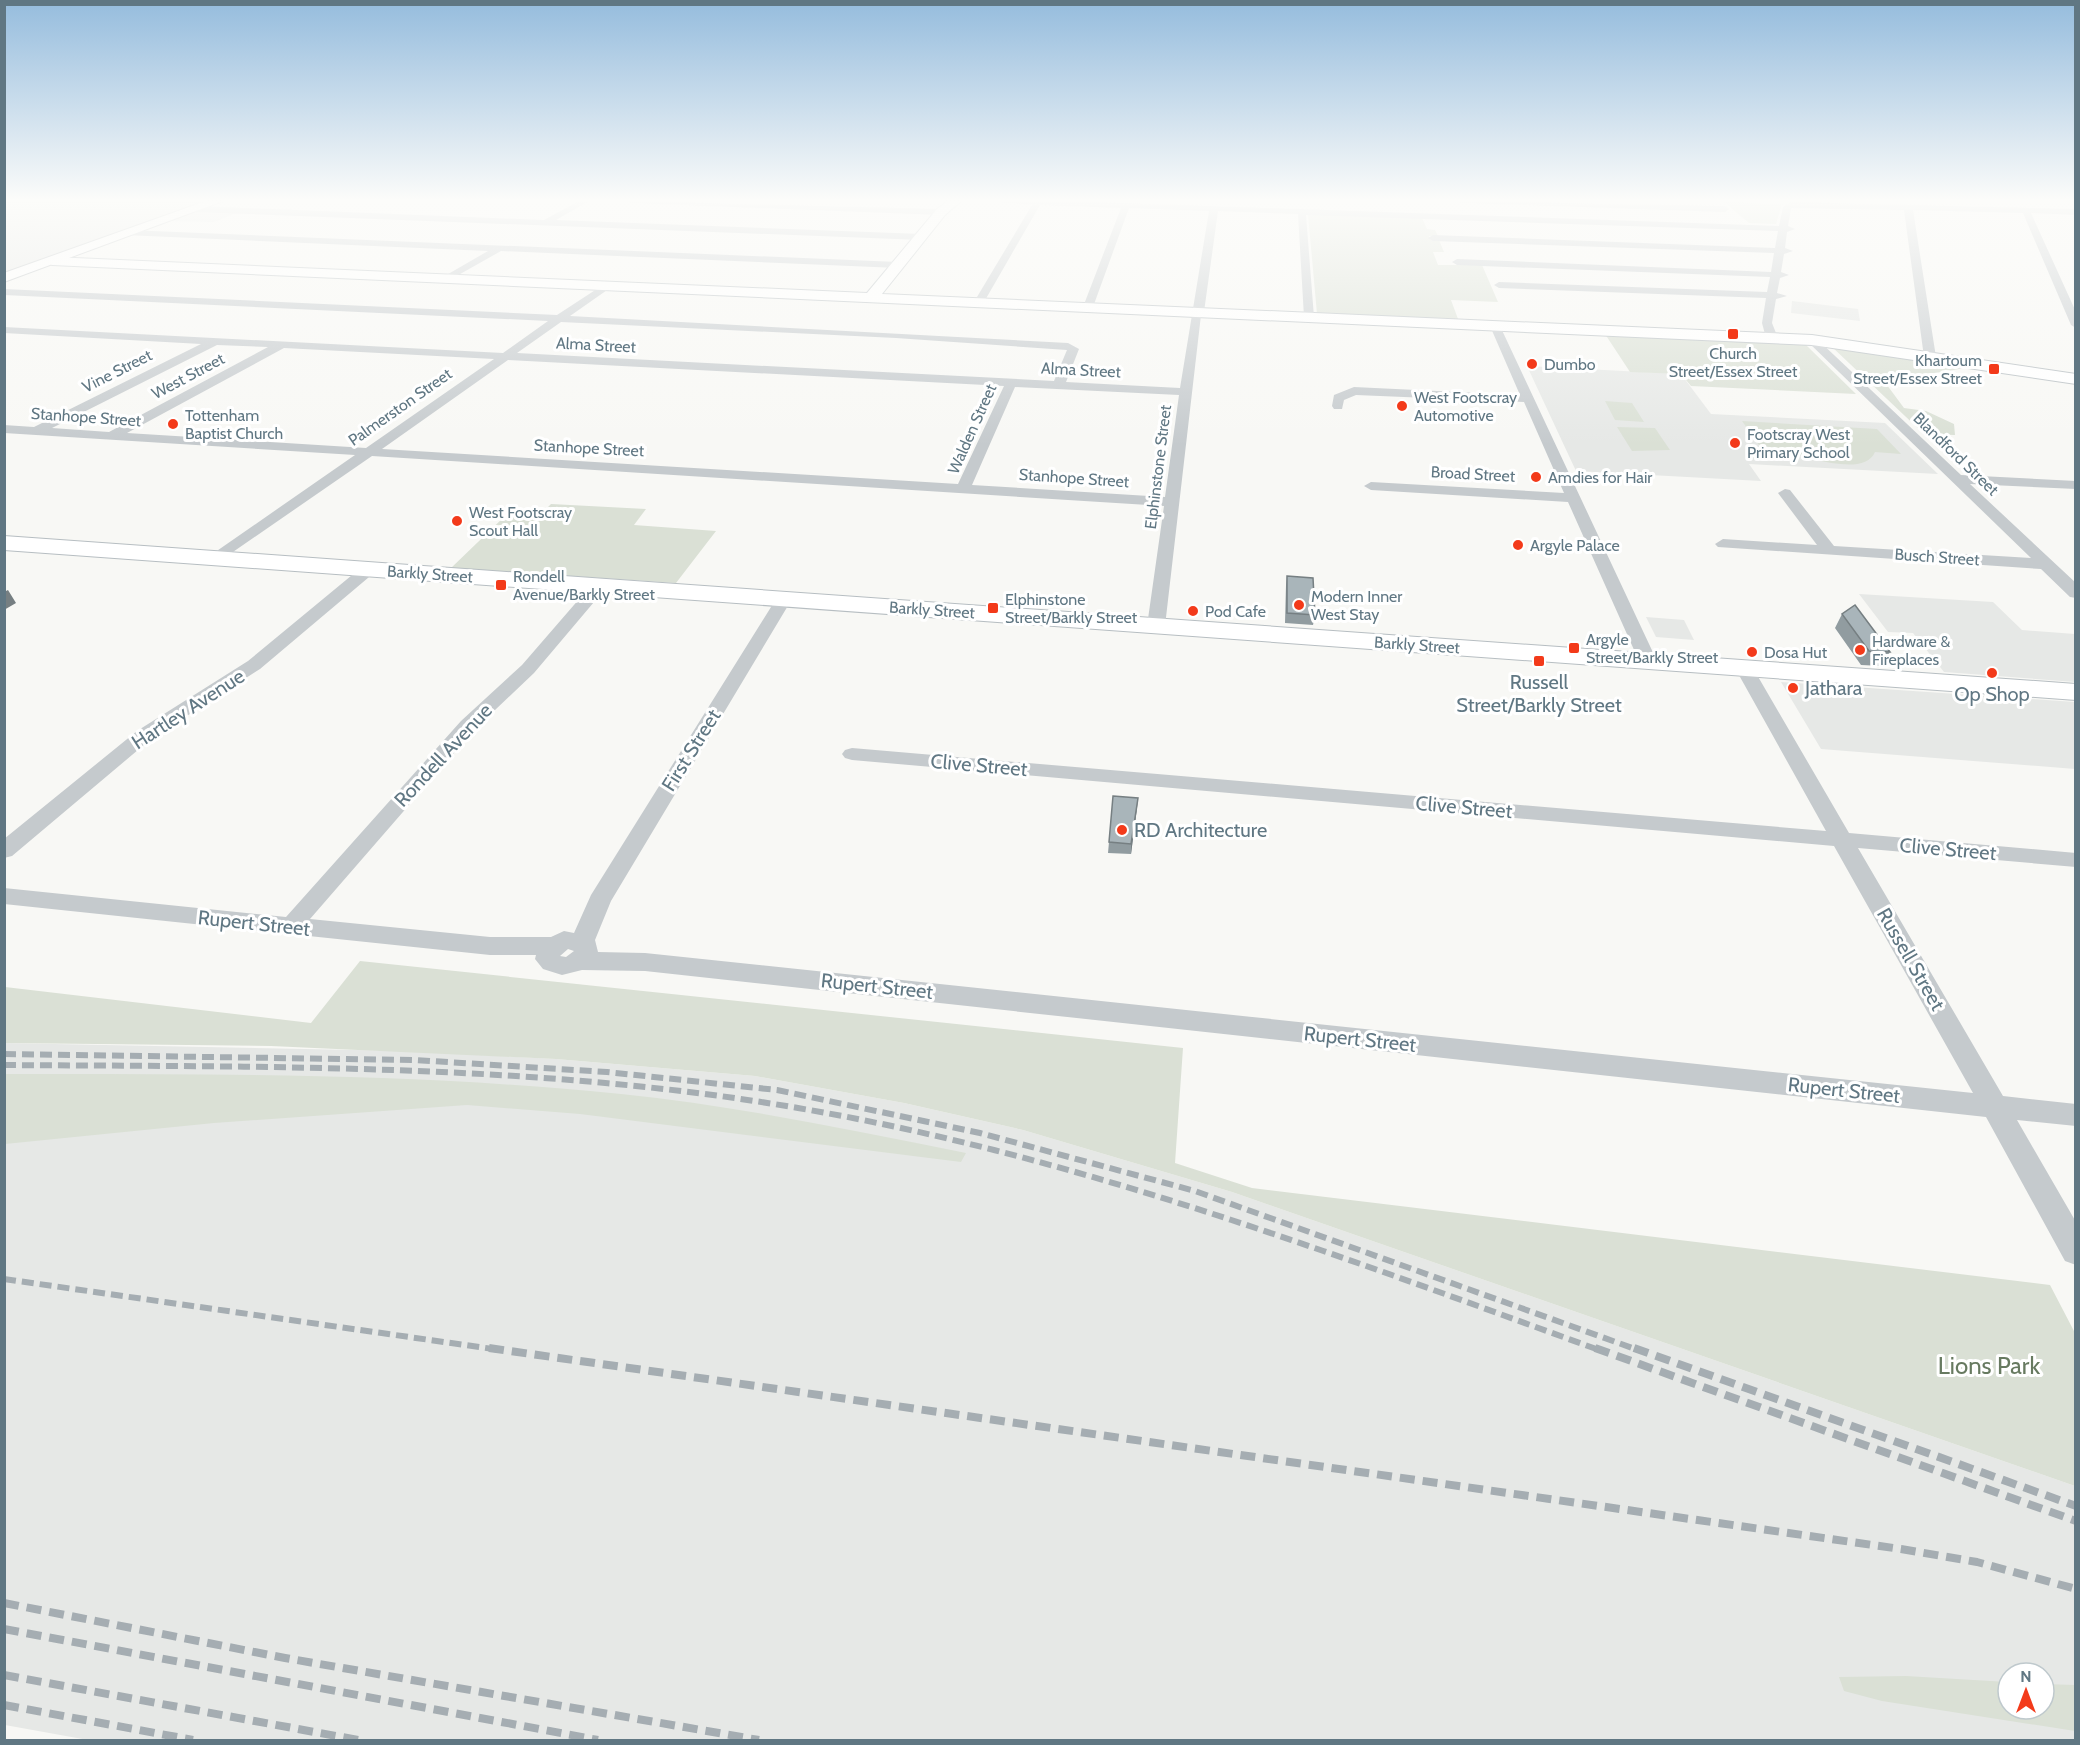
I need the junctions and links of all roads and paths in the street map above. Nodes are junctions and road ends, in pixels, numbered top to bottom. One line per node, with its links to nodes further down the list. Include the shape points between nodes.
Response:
1 (524, 282): 11 (street)
2 (884, 282): 14 (street)
3 (991, 282): 15 (street)
4 (1097, 282): 16 (street)
5 (1203, 282): 17 (street, Elphinstone Street)
6 (1307, 282): 18 (street)
7 (1779, 282): 13 (street)
8 (1919, 282): 28 (street)
9 (2057, 282): 20 (street)
10 (1499, 285): 13 (street)
11 (606, 286): 14 (street); 19 (street, Palmerston Street)
12 (4, 292): 19 (street)
13 (1777, 296): 23 (street)
14 (871, 298): 15 (street)
15 (979, 302): 16 (street)
16 (1088, 307): 17 (street)
17 (1198, 312): 18 (street); 32 (street, Elphinstone Street)
18 (1309, 317): 21 (street)
19 (559, 319): 27 (street, Palmerston Street); 31 (street, via 1068,346 1073,349)
20 (2076, 325)
21 (1496, 326): 23 (street); 33 (street)
22 (4, 330): 25 (street, Alma Street)
23 (1778, 338): 24 (street)
24 (1812, 340): 28 (street); 39 (street, Blandford Street)
25 (214, 341): 26 (street, Alma Street); 36 (street, Vine Street)
26 (281, 345): 27 (street, Alma Street); 37 (street, West Street)
27 (504, 357): 30 (street, Alma Street); 38 (street, Palmerston Street)
28 (1930, 357): 29 (street)
29 (2076, 380)
30 (1011, 383): 31 (street, Alma Street); 42 (street, Walden Street)
31 (1059, 386): 32 (street, Alma Street)
32 (1186, 392): 45 (street, Elphinstone Street)
33 (1529, 399): 34 (street, via 1354,391 1338,398); 44 (street)
34 (1338, 406)
35 (4, 429): 36 (street, Stanhope Street)
36 (34, 431): 37 (street, Stanhope Street)
37 (111, 436): 38 (street, Stanhope Street)
38 (367, 453): 42 (street, Stanhope Street); 49 (street, Palmerston Street)
39 (1956, 479): 40 (street); 50 (street, Blandford Street)
40 (2076, 485)
41 (1371, 486): 44 (street, Broad Street)
42 (963, 489): 45 (street, Stanhope Street)
43 (1785, 493): 48 (street)
44 (1574, 498): 56 (street)
45 (1172, 502): 55 (street, Elphinstone Street)
46 (4, 543): 49 (street, Barkly Street)
47 (1723, 544): 48 (street, Busch Street)
48 (1829, 550): 50 (street, Busch Street)
49 (217, 558): 51 (street, Barkly Street)
50 (2045, 564): 53 (street, Blandford Street)
51 (369, 569): 52 (street, Barkly Street); 61 (street, Hartley Avenue, via 254,665 144,735)
52 (599, 586): 54 (street, Barkly Street); 64 (street, Rondell Avenue, via 528,669 468,724)
53 (2076, 593)
54 (784, 599): 55 (street, Barkly Street); 65 (street, First Street)
55 (1156, 626): 56 (street, Barkly Street)
56 (1648, 661): 57 (street, Barkly Street)
57 (1744, 669): 58 (street, Barkly Street); 60 (street, Russell Street)
58 (2076, 692)
59 (852, 754): 60 (street, Clive Street)
60 (1841, 840): 62 (street, Clive Street); 66 (street, Russell Street)
61 (5, 850)
62 (2076, 860)
63 (9, 894): 64 (street, Rupert Street)
64 (290, 927): 65 (street, Rupert Street, via 490,946)
65 (569, 949): 66 (street, Rupert Street, via 645,962)
66 (1995, 1106): 67 (street, Rupert Street); 68 (street, Russell Street)
67 (2076, 1115)
68 (2076, 1251)

